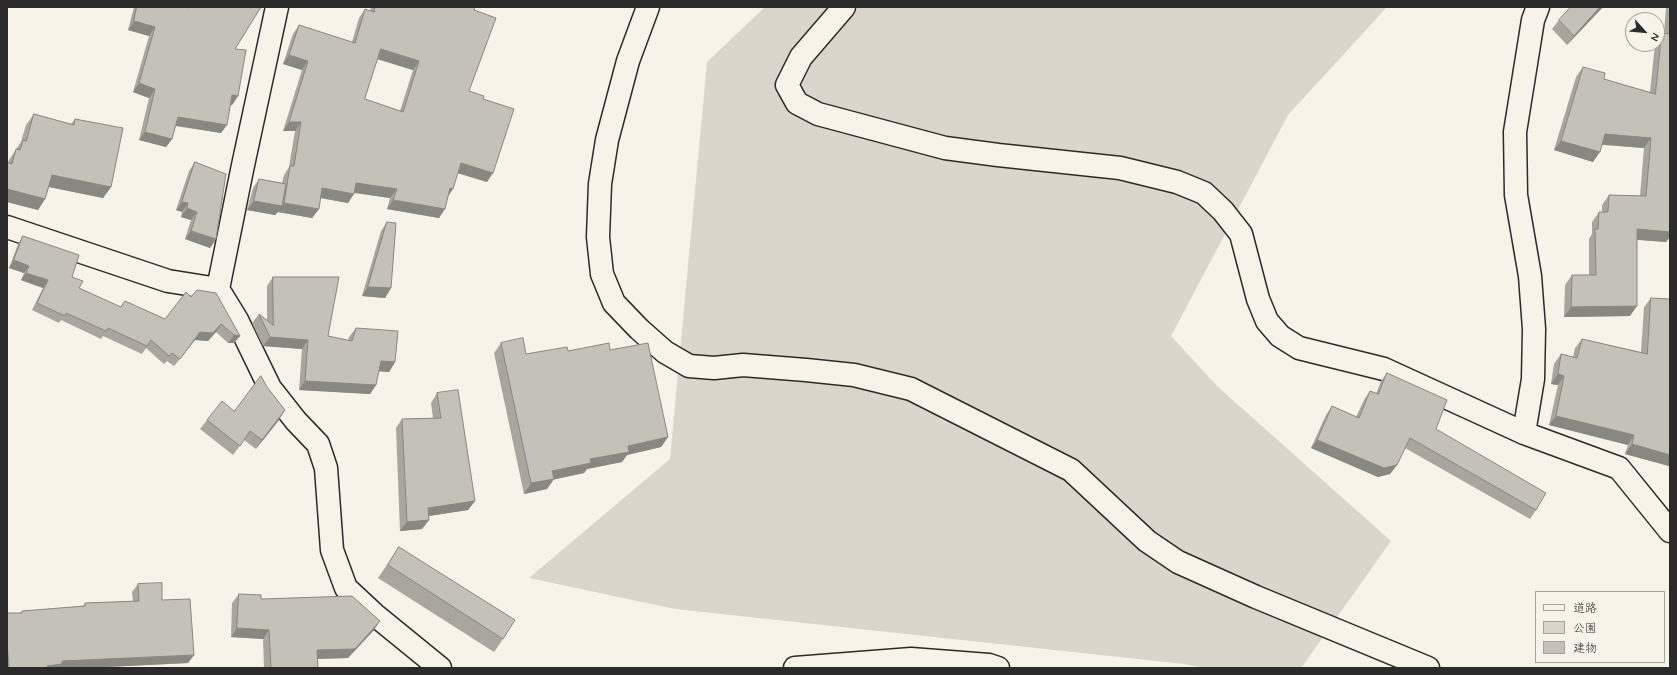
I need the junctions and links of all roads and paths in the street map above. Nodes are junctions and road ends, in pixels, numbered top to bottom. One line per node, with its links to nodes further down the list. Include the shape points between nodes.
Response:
1 (277, 7): 6 (street)
2 (648, 7): 12 (street, via 628,61 607,140 600,184 598,237 602,274 614,303 665,352 689,366 714,368 742,365 854,375 911,389 1071,470 1147,541 1178,562)
3 (844, 7): 7 (street, via 801,57 787,85 796,103 818,114 945,148 1120,168 1176,182 1204,193 1241,234 1258,299 1267,320 1280,336 1299,348 1384,369)
4 (1538, 7): 7 (street, via 1533,20 1515,132 1516,195 1530,276 1534,329 1533,379)
5 (7, 227): 6 (street, via 168,281)
6 (218, 290): 9 (street, via 237,320 270,388 318,444 326,468 332,550 346,588)
7 (1524, 433): 8 (street, via 1619,468)
8 (1670, 531)
9 (440, 668)
10 (795, 668): 11 (street, via 911,659)
11 (998, 668)
12 (1428, 668)

